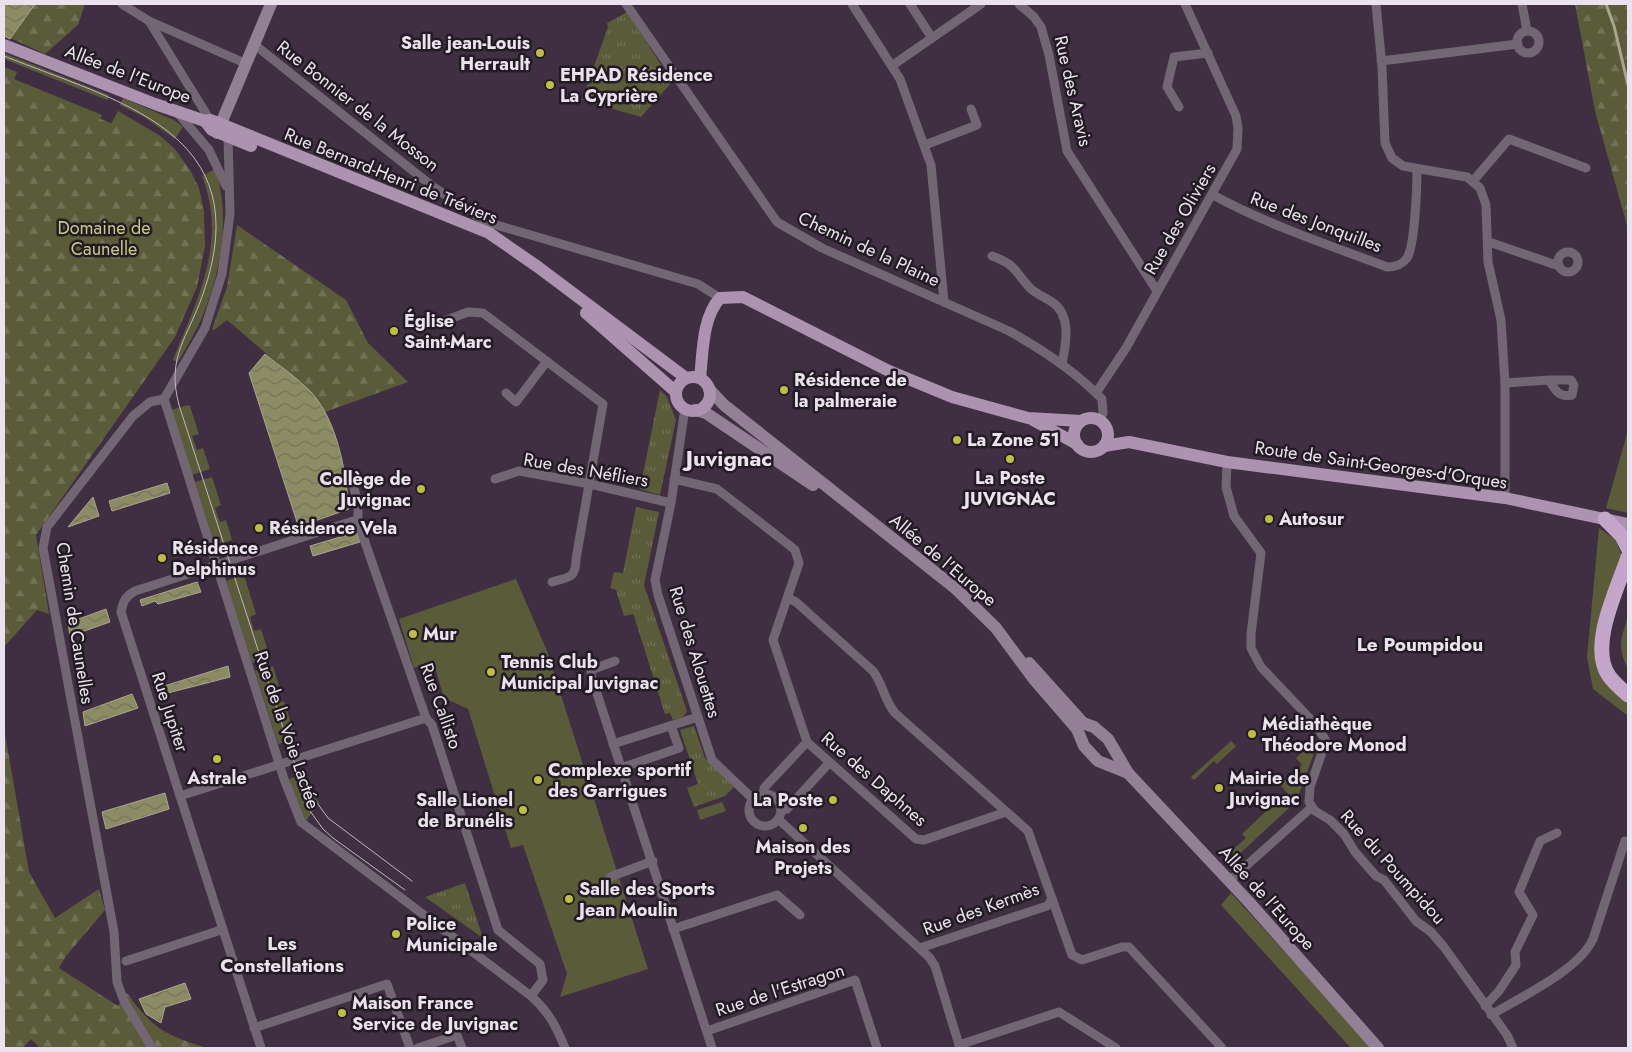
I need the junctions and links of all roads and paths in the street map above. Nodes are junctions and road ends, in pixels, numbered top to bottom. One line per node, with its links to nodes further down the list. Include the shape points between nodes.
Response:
1 (122, 4): 11 (street)
2 (271, 4): 16 (street)
3 (626, 4): 37 (street, Chemin de la Plaine, via 777,222 822,248)
4 (852, 4): 20 (street)
5 (910, 4): 13 (street)
6 (981, 4): 13 (street)
7 (1019, 4): 35 (street, Rue des Aravis, via 1041,27 1067,151)
8 (1185, 4): 17 (street, Rue des Oliviers)
9 (1376, 4): 18 (street)
10 (1522, 4): 12 (street)
11 (149, 21): 19 (street); 24 (street)
12 (1527, 31): 14 (street, via 1520,34); 14 (street, via 1537,35 1538,46 1533,52 1526,52)
13 (932, 38): 20 (street)
14 (1518, 44): 18 (street)
15 (4, 45): 23 (main road, Allée de l'Europe)
16 (255, 45): 19 (street); 36 (street, Rue Bonnier de la Mosson, via 417,174 486,222 698,284)
17 (1208, 53): 21 (street, via 1174,57 1167,87); 31 (street, Rue des Oliviers, via 1236,116 1239,138 1234,158)
18 (1382, 61): 28 (street, via 1385,143 1392,158 1403,166)
19 (247, 64): 24 (street)
20 (893, 65): 25 (street)
21 (1179, 107)
22 (971, 109): 25 (street, via 977,125)
23 (176, 111): 24 (main road, Allée de l'Europe); 26 (street)
24 (216, 127): 26 (street); 30 (street); 41 (main road, Rue Bernard-Henri de Tréviers, via 489,233); 46 (main road, Rue Bernard-Henri de Tréviers, via 489,241 573,302)
25 (924, 145): 37 (street, via 934,177)
26 (209, 150): 30 (street)
27 (1586, 168): 29 (street, via 1509,139)
28 (1417, 169): 29 (street, via 1461,175); 31 (street, Rue des Jonquilles, via 1410,252 1402,264 1395,267 1243,212)
29 (1473, 181): 32 (street, via 1480,188 1486,205)
30 (229, 194): 49 (street, via 229,224 215,299 204,328)
31 (1213, 195): 35 (street, Rue des Oliviers)
32 (1489, 242): 34 (street); 44 (street, via 1488,262 1501,320)
33 (992, 256): 40 (street, via 1009,262 1030,288 1054,304 1061,314 1067,341)
34 (1559, 266)
35 (1156, 291): 47 (street, Rue des Oliviers, via 1126,348)
36 (720, 298): 42 (main road, via 709,315); 51 (main road, via 743,297 922,386 965,402)
37 (944, 302): 40 (street, Chemin de la Plaine, via 1009,331)
38 (436, 324): 39 (street, via 468,312 483,313)
39 (547, 361): 48 (street, via 516,402); 61 (street, via 603,404)
40 (1062, 364): 47 (street, Chemin de la Plaine)
41 (686, 378): 42 (main road); 46 (main road)
42 (700, 378): 45 (main road)
43 (1548, 380): 44 (street)
44 (1505, 383): 62 (street)
45 (709, 389): 50 (main road, via 705,405); 64 (street, Allée de l'Europe, via 724,405)
46 (676, 392): 50 (main road, via 678,402)
47 (1096, 393): 53 (street, via 1104,404)
48 (506, 394)
49 (164, 399): 70 (street, Rue de la Voie Lactée); 113 (street, Chemin de Caunelles, via 150,402 134,416 47,527 43,548 114,932 117,982 124,1001)
50 (690, 409): 59 (street, Rue des Alouettes); 64 (street, Allée de l'Europe, via 706,413 824,493)
51 (1028, 418): 52 (main road); 55 (main road)
52 (1081, 421): 53 (main road, via 1089,418); 55 (main road, via 1075,430)
53 (1103, 424): 54 (main road, Route de Saint-Georges-d'Orques); 56 (main road, via 1108,438)
54 (1129, 442): 56 (main road, Route de Saint-Georges-d'Orques); 57 (main road, Route de Saint-Georges-d'Orques)
55 (1077, 444): 56 (main road, via 1088,451)
56 (1104, 446)
57 (1227, 462): 62 (main road, Route de Saint-Georges-d'Orques); 92 (street, via 1226,488 1234,516 1261,553 1251,648 1261,666 1316,725 1326,741 1310,787)
58 (496, 479): 61 (street, Rue des Néfliers, via 519,471)
59 (674, 479): 63 (street, Rue des Alouettes); 73 (street, Rue des Daphnes, via 717,489 795,550 799,563)
60 (352, 480): 66 (street, Rue Callisto, via 358,504)
61 (590, 484): 63 (street, Rue des Néfliers); 71 (street, via 575,573)
62 (1505, 498): 65 (main road, Route de Saint-Georges-d'Orques)
63 (671, 503): 77 (street, Rue des Alouettes, via 655,580)
64 (846, 504): 80 (street, Allée de l'Europe, via 955,588 1038,671 1084,723)
65 (1605, 519): 67 (main road, Route de Saint-Georges-d'Orques); 68 (highway, via 1622,536)
66 (358, 522): 70 (street); 78 (street, Rue Callisto)
67 (1628, 524)
68 (1628, 548)
69 (1628, 557): 76 (highway, via 1604,630 1602,648 1608,675)
70 (217, 565): 85 (street, Rue de la Voie Lactée); 90 (street, Rue Jupiter, via 136,590 122,602 121,612)
71 (552, 582)
72 (1628, 583): 75 (highway, via 1610,653 1614,668)
73 (788, 598): 81 (street, Rue des Daphnes, via 773,640); 94 (street, via 873,671 885,700 895,713)
74 (615, 661): 82 (street, via 591,670)
75 (1628, 683)
76 (1628, 695)
77 (698, 717): 79 (street); 91 (street, Rue des Alouettes, via 712,760)
78 (426, 718): 85 (street); 107 (street, Rue Callisto, via 432,725 498,930 540,964 543,980)
79 (671, 726): 82 (street); 87 (street, via 679,748)
80 (1084, 731): 83 (street, Allée de l'Europe, via 1108,739); 86 (street, Allée de l'Europe, via 1084,746 1098,761)
81 (807, 742): 84 (street, Rue des Daphnes); 89 (street, via 764,788)
82 (613, 744): 87 (street)
83 (1116, 754): 86 (street); 88 (street, Allée de l'Europe)
84 (829, 763): 93 (street, via 787,809); 94 (street, Rue des Daphnes, via 916,839 924,840)
85 (280, 764): 90 (street); 107 (street, Rue de la Voie Lactée, via 296,812 308,829)
86 (1106, 764): 88 (street, Allée de l'Europe)
87 (621, 768): 98 (street)
88 (1128, 773): 100 (street, Allée de l'Europe)
89 (764, 794): 91 (street); 93 (street, via 777,799)
90 (180, 796): 104 (street, Rue Jupiter)
91 (754, 799): 95 (street, via 749,814 755,823 764,826)
92 (1312, 807): 100 (street); 108 (street, Rue du Poumpidou, via 1334,823 1416,921 1431,932)
93 (781, 810): 95 (street)
94 (1006, 812): 101 (street, via 1031,837)
95 (778, 820): 105 (street)
96 (1558, 833): 108 (street, via 1540,841 1519,892 1533,914 1515,952 1516,965 1500,991)
97 (1625, 841): 109 (street, via 1593,939 1585,953 1542,985)
98 (653, 861): 99 (street); 103 (street)
99 (610, 877)
100 (1229, 881): 123 (street, Allée de l'Europe)
101 (1052, 899): 105 (street, Rue des Kermès, via 1047,906); 122 (street, via 1072,955 1082,960 1128,947)
102 (800, 915): 103 (street, via 777,895)
103 (673, 929): 111 (street)
104 (221, 930): 106 (street); 110 (street, Rue Jupiter)
105 (920, 948): 112 (street, via 934,966)
106 (126, 961)
107 (531, 996): 118 (street, Rue de la Voie Lactée, via 555,1022)
108 (1485, 1006): 109 (street, Rue du Poumpidou)
109 (1491, 1015): 124 (street, Rue du Poumpidou)
110 (254, 1028): 114 (street, Rue Jupiter); 115 (street, via 386,984)
111 (707, 1031): 119 (street); 120 (street, Rue de l'Estragon, via 855,980)
112 (960, 1047): 121 (street, via 1059,1012)
113 (152, 1048)
114 (260, 1048)
115 (410, 1048)
116 (418, 1048): 117 (street, via 457,1035)
117 (462, 1048)
118 (565, 1048)
119 (712, 1048)
120 (877, 1048)
121 (1116, 1048)
122 (1222, 1048)
123 (1378, 1048)
124 (1513, 1048)

